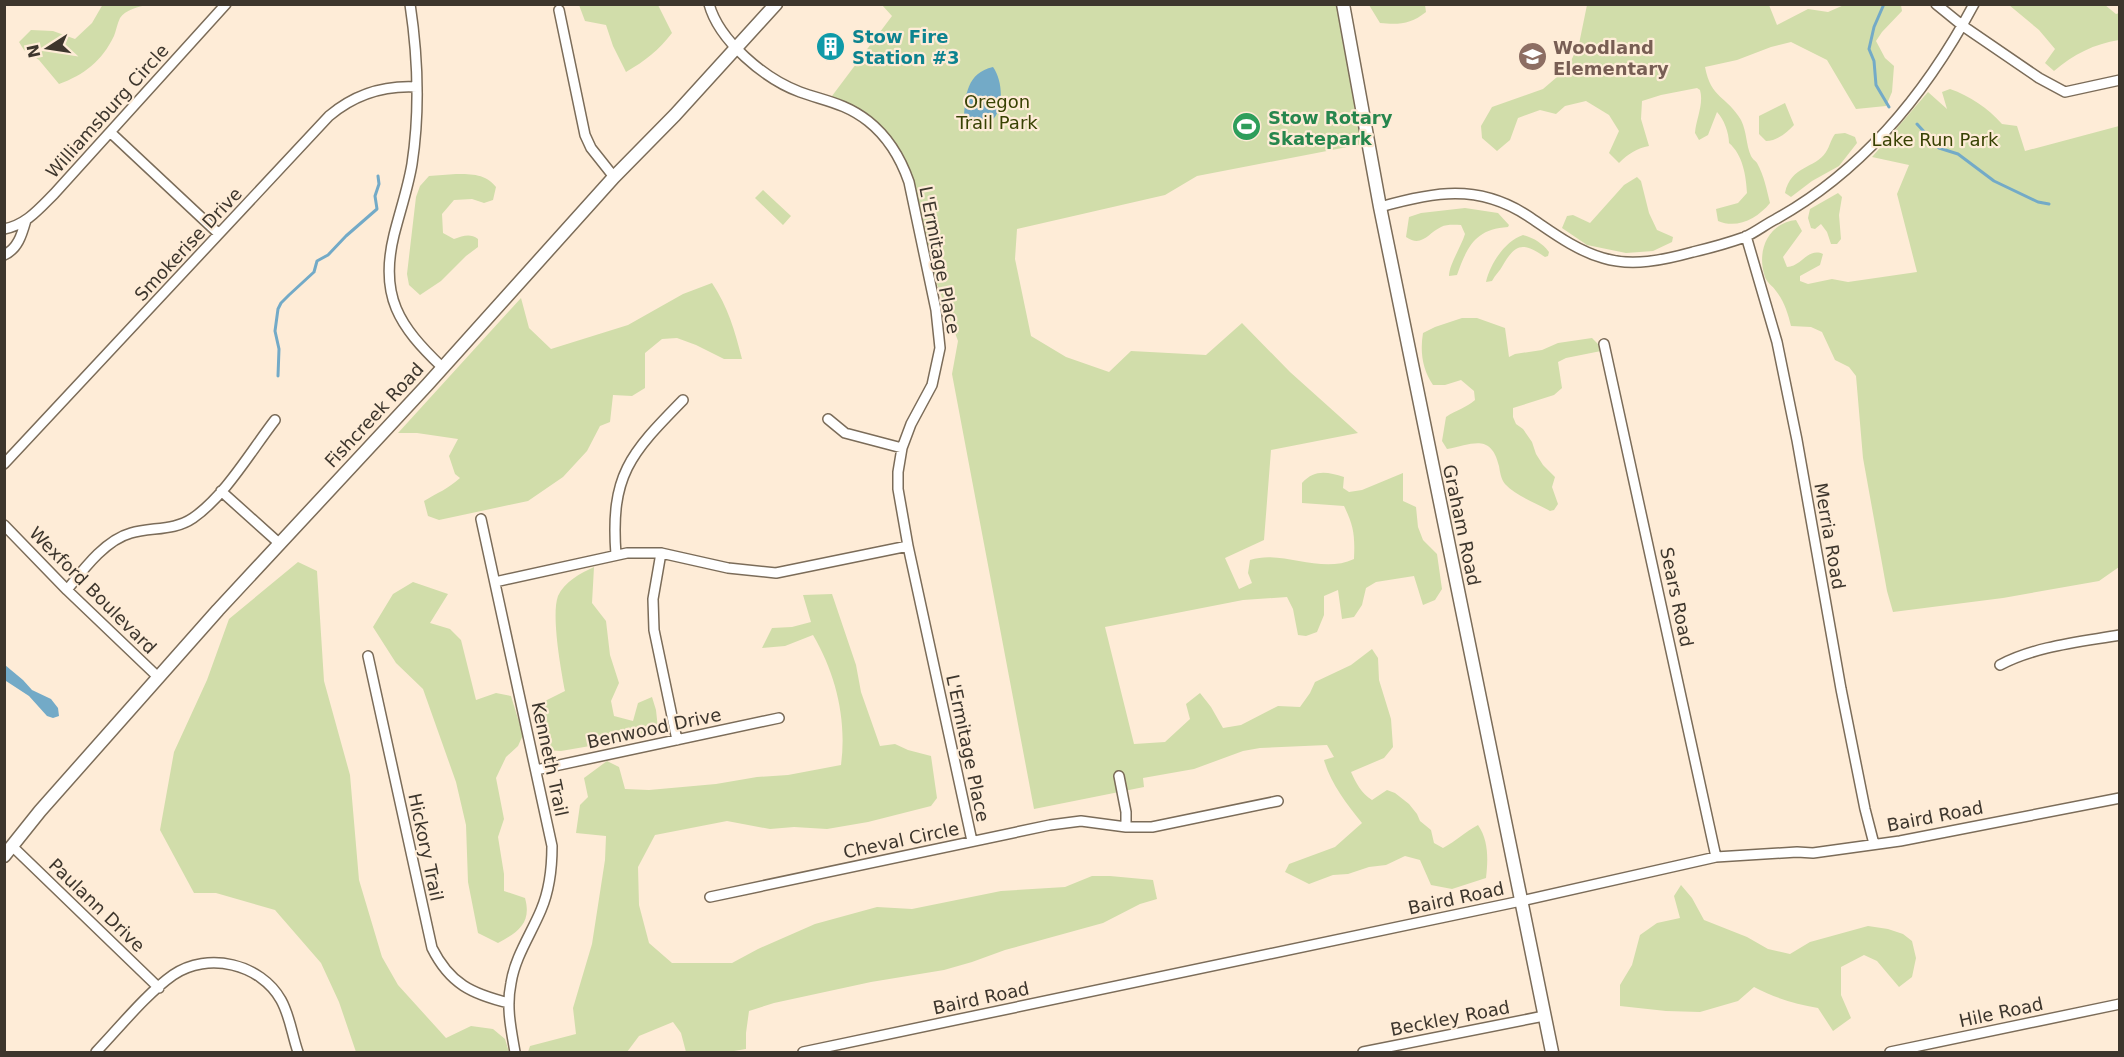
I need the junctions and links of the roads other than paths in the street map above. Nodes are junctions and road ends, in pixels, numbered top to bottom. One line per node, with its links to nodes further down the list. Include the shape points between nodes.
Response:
1 (226, 4): 13 (street, Williamsburg Circle)
2 (410, 4): 12 (street)
3 (709, 4): 10 (street, L'Ermitage Place, via 719,29)
4 (776, 4): 10 (main road, Fishcreek Road)
5 (1343, 4): 15 (main road, Graham Road)
6 (1936, 4): 9 (street)
7 (1974, 4): 9 (street)
8 (559, 10): 14 (street, via 585,135)
9 (1963, 26): 11 (street, via 2065,92); 19 (street, via 1913,100 1866,154 1799,206)
10 (737, 48): 14 (main road, Fishcreek Road); 26 (street, L'Ermitage Place, via 785,85 836,102 868,121 902,165 936,310 939,348 932,385)
11 (2120, 80)
12 (417, 87): 18 (street, Smokerise Drive, via 371,91 339,107); 22 (street, via 411,167 388,273 394,304 403,323)
13 (110, 132): 16 (street, Williamsburg Circle); 18 (street)
14 (614, 177): 22 (main road, Fishcreek Road)
15 (1380, 207): 19 (street, via 1441,193 1474,194 1518,210 1562,240 1614,261 1676,257); 56 (main road, Graham Road)
16 (26, 220): 17 (street, Williamsburg Circle); 20 (street, via 16,246)
17 (4, 229)
18 (219, 234): 27 (street, Smokerise Drive)
19 (1746, 236): 51 (street, Merria Road, via 1777,342)
20 (4, 255)
21 (1604, 344): 54 (street, Sears Road)
22 (442, 367): 33 (main road, Fishcreek Road)
23 (683, 400): 36 (street, via 643,442 626,469 615,508)
24 (828, 419): 26 (street, via 845,433)
25 (275, 420): 28 (street)
26 (902, 448): 34 (street, L'Ermitage Place, via 898,489)
27 (4, 464)
28 (221, 491): 31 (street, via 181,525); 33 (street)
29 (481, 519): 37 (street, Kenneth Trail)
30 (4, 525): 38 (street, Wexford Boulevard)
31 (124, 535): 32 (street); 38 (street, via 92,561)
32 (133, 542)
33 (280, 544): 42 (main road, Fishcreek Road)
34 (908, 546): 35 (street, via 776,573 728,568); 50 (street, L'Ermitage Place)
35 (661, 553): 36 (street); 44 (street, via 653,599 654,630)
36 (616, 555): 37 (street)
37 (495, 582): 45 (street, Kenneth Trail)
38 (67, 590): 42 (street, Wexford Boulevard)
39 (2120, 635): 41 (street, via 2032,652)
40 (368, 656): 58 (street, Hickory Trail, via 432,948 457,982 473,992)
41 (2000, 665)
42 (158, 677): 52 (main road, Fishcreek Road)
43 (778, 718): 44 (street, Benwood Drive)
44 (677, 740): 45 (street, Benwood Drive)
45 (536, 770): 58 (street, Kenneth Trail, via 552,846 551,871 542,909 514,968)
46 (1119, 776): 49 (street)
47 (2120, 798): 51 (street, Baird Road)
48 (1278, 801): 49 (street, Cheval Circle, via 1152,827)
49 (1126, 827): 50 (street, Cheval Circle, via 1071,821)
50 (972, 841): 55 (street, Cheval Circle)
51 (1874, 844): 54 (street, Baird Road, via 1813,853)
52 (12, 846): 53 (main road, Fishcreek Road); 57 (street, Paulann Drive)
53 (4, 856)
54 (1716, 857): 56 (street, Baird Road)
55 (710, 897)
56 (1521, 901): 60 (main road, Graham Road); 65 (street, Baird Road)
57 (159, 988): 62 (street); 63 (street, via 175,974 204,963 250,971 269,984 281,999)
58 (509, 1003): 64 (street, Kenneth Trail)
59 (2120, 1004): 61 (street, Hile Road)
60 (1544, 1016): 66 (street, Beckley Road); 67 (main road, Graham Road)
61 (1919, 1050): 68 (street, Hile Road)
62 (96, 1053)
63 (298, 1053)
64 (516, 1053)
65 (803, 1053)
66 (1363, 1053)
67 (1552, 1053)
68 (1890, 1053)

